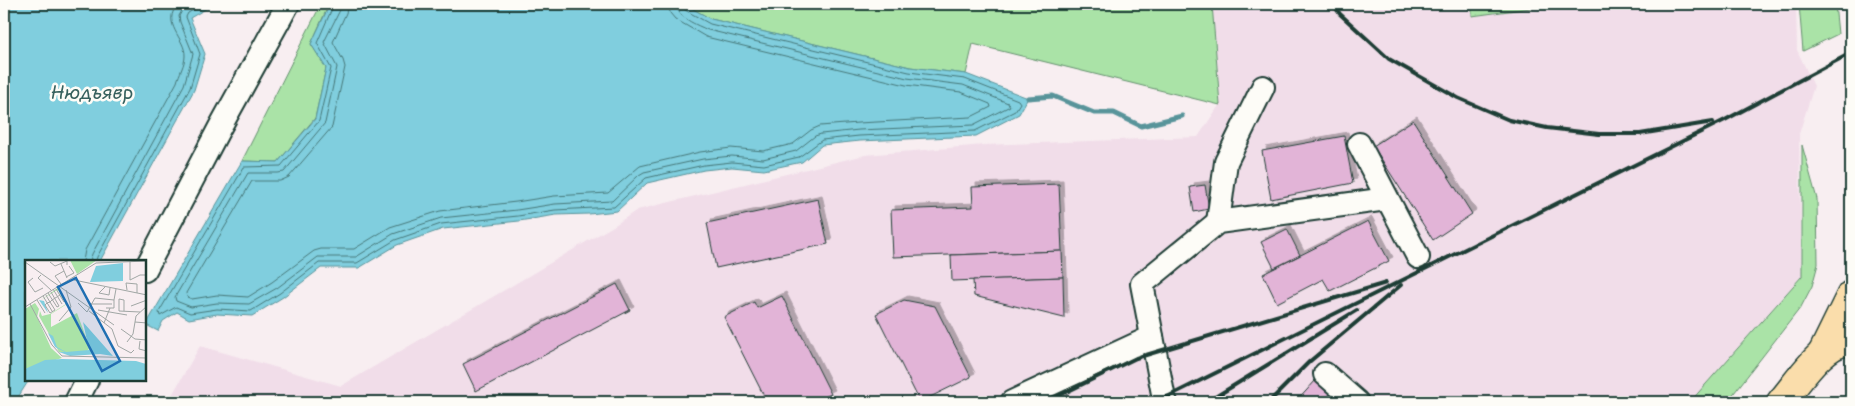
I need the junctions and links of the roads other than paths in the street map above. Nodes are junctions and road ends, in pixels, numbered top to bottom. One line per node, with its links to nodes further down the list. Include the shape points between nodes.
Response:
1 (288, 4): 7 (lane)
2 (1264, 87): 5 (lane, via 1226,162)
3 (1359, 144): 4 (lane)
4 (1387, 198): 5 (lane); 6 (lane)
5 (1218, 222): 9 (lane, via 1142,284)
6 (1418, 257)
7 (146, 268)
8 (1851, 295): 11 (main road)
9 (1152, 337): 15 (lane); 16 (lane)
10 (1851, 342): 11 (main road, via 1838,342)
11 (1823, 352): 18 (main road)
12 (1325, 374): 17 (lane)
13 (86, 381): 14 (lane)
14 (76, 402)
15 (1012, 402)
16 (1166, 402)
17 (1357, 402)
18 (1781, 402)

